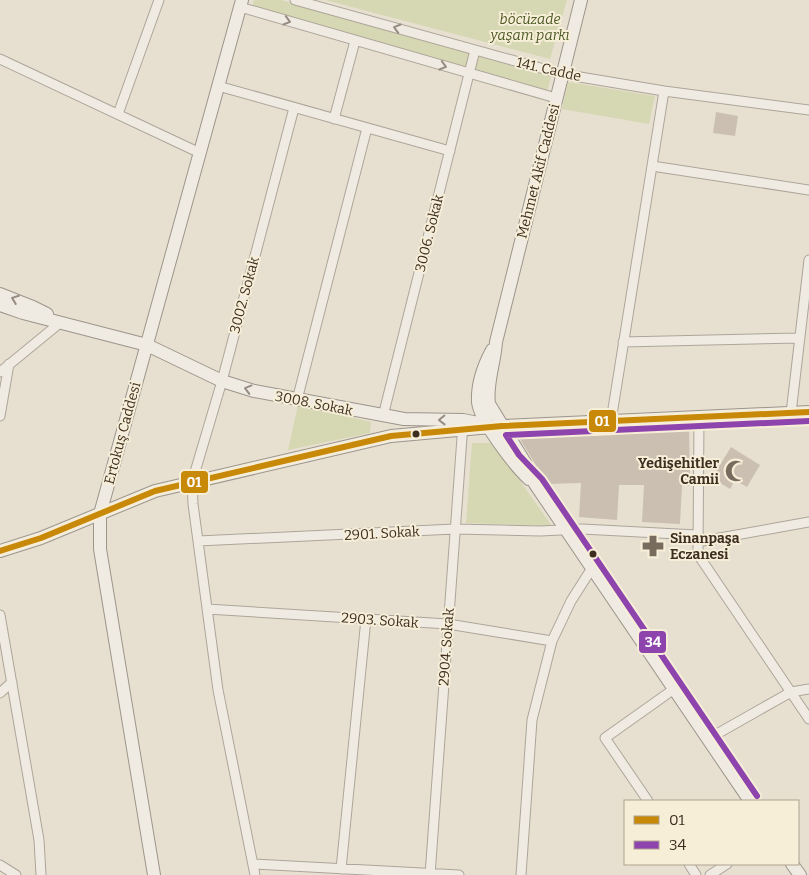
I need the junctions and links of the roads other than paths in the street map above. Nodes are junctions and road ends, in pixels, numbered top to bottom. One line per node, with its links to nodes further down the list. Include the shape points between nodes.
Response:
1 (160, 0): 15 (street)
2 (295, 0): 6 (street, 141. Cadde, one-way to 2)
3 (581, 0): 9 (street, Mehmet Akif Caddesi)
4 (241, 4): 5 (street, 141. Cadde, one-way to 5); 10 (street, Ertokuş Caddesi)
5 (356, 41): 8 (street, 141. Cadde, one-way to 8); 16 (street)
6 (475, 50): 8 (street, 3006. Sokak); 9 (street, 141. Cadde)
7 (0, 59): 15 (street)
8 (469, 74): 12 (street, 141. Cadde); 18 (street, 3006. Sokak)
9 (562, 74): 11 (street, 141. Cadde); 12 (street, Mehmet Akif Caddesi)
10 (218, 86): 13 (street); 19 (street, Ertokuş Caddesi)
11 (664, 91): 14 (street, 141. Cadde); 20 (street)
12 (556, 98): 27 (street, Mehmet Akif Caddesi)
13 (294, 108): 16 (street); 32 (street, 3002. Sokak)
14 (809, 110)
15 (118, 114): 19 (street)
16 (334, 119): 17 (street)
17 (367, 128): 18 (street); 34 (street)
18 (450, 151): 38 (street, 3006. Sokak)
19 (200, 153): 29 (street, Ertokuş Caddesi)
20 (652, 166): 21 (street); 28 (street)
21 (809, 190)
22 (809, 260): 26 (street)
23 (0, 294): 25 (street, one-way to 23)
24 (0, 305): 25 (street)
25 (60, 322): 29 (street, 3008. Sokak); 30 (street)
26 (800, 338): 28 (street); 36 (street)
27 (496, 342): 33 (street, Mehmet Akif Caddesi, via 484,368); 42 (street, Mehmet Akif Caddesi, via 488,398)
28 (623, 342): 40 (street)
29 (146, 345): 32 (street, 3008. Sokak); 44 (street, Ertokuş Caddesi)
30 (9, 364): 31 (street); 37 (street)
31 (0, 372)
32 (222, 381): 34 (street, 3008. Sokak, one-way to 32); 43 (street, 3002. Sokak)
33 (479, 392): 41 (street); 42 (street, Mehmet Akif Caddesi, via 480,411)
34 (297, 400): 38 (street, 3008. Sokak)
35 (809, 412): 36 (street)
36 (791, 413): 39 (street)
37 (0, 416)
38 (383, 416): 41 (street, 3008. Sokak, one-way to 38)
39 (699, 417): 40 (street); 48 (street)
40 (611, 421): 42 (street)
41 (463, 424): 42 (street); 43 (street, via 361,441); 46 (street, 2904. Sokak)
42 (496, 427): 47 (street, Mehmet Akif Caddesi, via 527,466 535,484)
43 (192, 482): 44 (street, via 131,500); 49 (street, 3002. Sokak)
44 (100, 514): 50 (street); 73 (street, Ertokuş Caddesi, via 100,549)
45 (809, 522): 48 (street, 2901. Sokak)
46 (455, 529): 47 (street, 2901. Sokak); 49 (street, 2901. Sokak); 55 (street, 2904. Sokak)
47 (566, 529): 48 (street, 2901. Sokak, via 599,529); 51 (street, Mehmet Akif Caddesi)
48 (697, 539): 60 (street, via 701,559)
49 (198, 541): 52 (street, 3002. Sokak)
50 (0, 551)
51 (592, 568): 56 (street, via 571,601); 58 (street, Mehmet Akif Caddesi)
52 (207, 609): 54 (street, 2903. Sokak); 66 (street, 3002. Sokak, via 218,690)
53 (0, 615): 57 (street)
54 (366, 619): 55 (street, 2903. Sokak); 68 (street)
55 (448, 624): 56 (street, 2903. Sokak); 70 (street, 2904. Sokak)
56 (552, 641): 76 (street, via 532,720)
57 (12, 682): 61 (street); 72 (street, via 39,840)
58 (674, 689): 63 (street, Mehmet Akif Caddesi); 64 (street, via 605,738)
59 (809, 689): 60 (street)
60 (791, 692): 62 (street); 63 (street)
61 (0, 693)
62 (809, 719)
63 (708, 739): 65 (street, Mehmet Akif Caddesi)
64 (647, 800)
65 (749, 800)
66 (253, 864): 68 (street); 74 (street, 3002. Sokak)
67 (725, 865): 77 (street)
68 (341, 869): 70 (street)
69 (3, 870): 71 (street)
70 (430, 874): 75 (street)
71 (16, 875)
72 (41, 875)
73 (154, 875)
74 (255, 875)
75 (459, 875)
76 (521, 875)
77 (710, 875)

